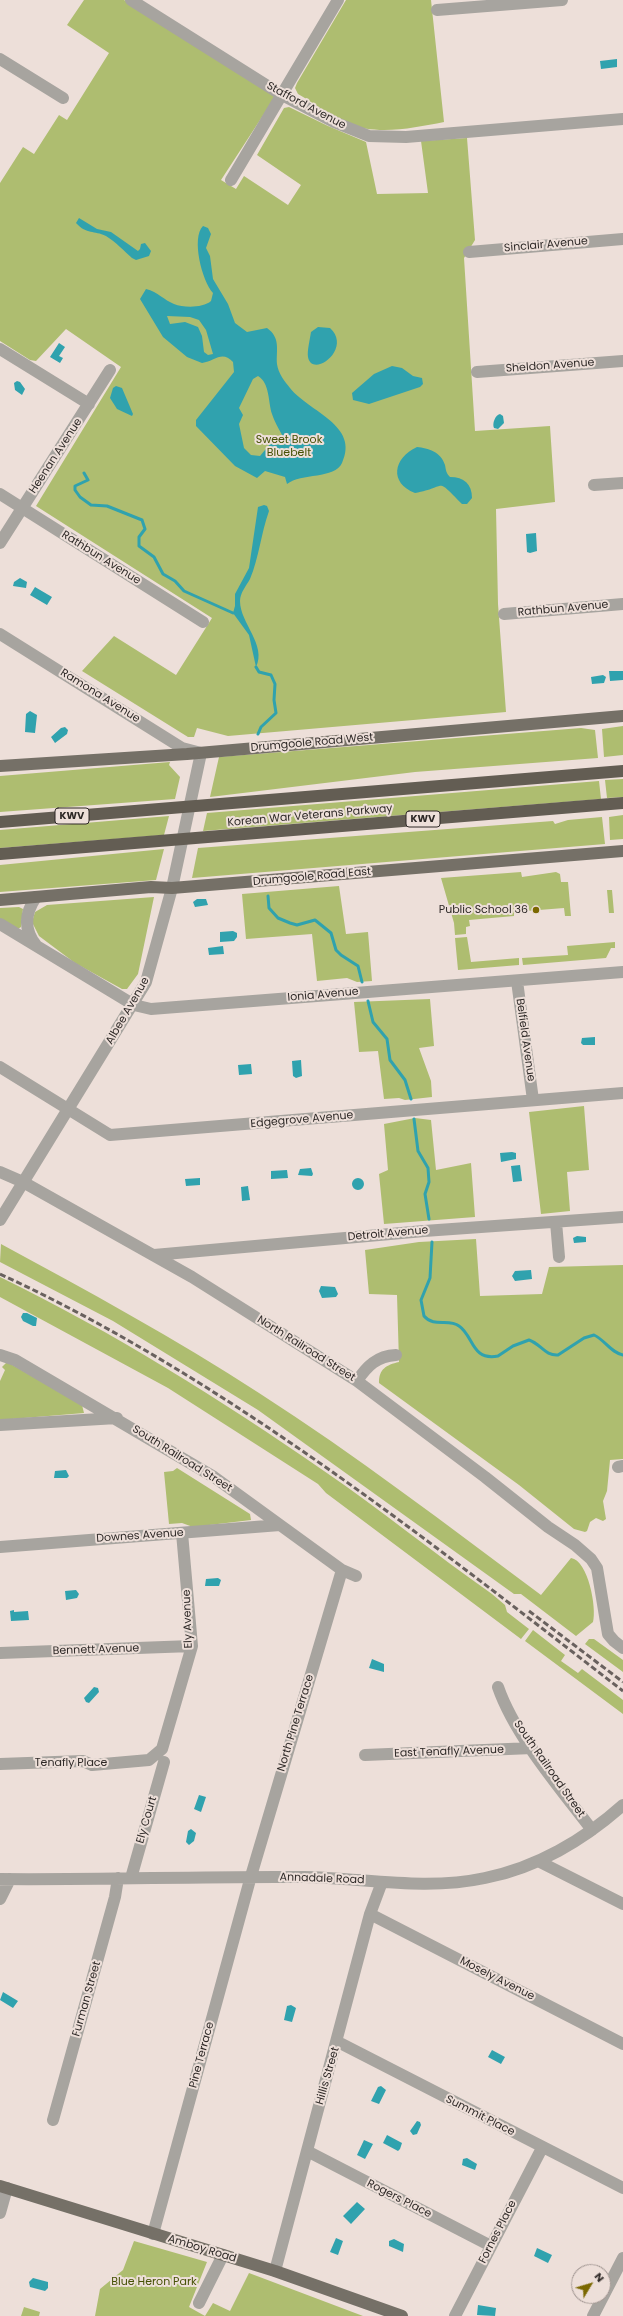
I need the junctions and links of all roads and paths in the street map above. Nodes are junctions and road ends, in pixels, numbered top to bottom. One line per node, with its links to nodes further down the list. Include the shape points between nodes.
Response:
1 (131, 0): 6 (street, Stafford Avenue)
2 (338, 0): 6 (street)
3 (562, 0): 4 (street)
4 (437, 10)
5 (0, 59): 7 (street)
6 (282, 94): 8 (street, Stafford Avenue, via 334,122 369,136 406,137); 9 (street)
7 (63, 98)
8 (623, 119)
9 (231, 180)
10 (623, 239): 11 (street, Sinclair Avenue)
11 (470, 252)
12 (0, 349): 16 (street)
13 (623, 361): 15 (street, Sheldon Avenue)
14 (110, 370): 16 (street, Heenan Avenue)
15 (477, 372)
16 (89, 404): 20 (street, Heenan Avenue)
17 (623, 483): 18 (street)
18 (594, 485)
19 (0, 494): 20 (street, Rathbun Avenue)
20 (22, 508): 21 (street, Heenan Avenue); 24 (street, Rathbun Avenue)
21 (0, 543)
22 (623, 604): 23 (street, Rathbun Avenue)
23 (504, 614)
24 (203, 622)
25 (0, 634): 27 (street, Ramona Avenue, via 182,748)
26 (623, 716): 27 (main road, Drumgoole Road West)
27 (202, 753): 28 (main road, Drumgoole Road West); 34 (street, Albee Avenue)
28 (0, 766)
29 (623, 771): 31 (highway, Korean War Veterans Parkway / KWV)
30 (621, 804): 33 (highway, Korean War Veterans Parkway / KWV)
31 (0, 822)
32 (623, 851): 34 (main road, Drumgoole Road East)
33 (0, 854)
34 (172, 888): 35 (main road, Drumgoole Road East); 41 (street, Albee Avenue, via 152,969)
35 (36, 897): 36 (main road, Drumgoole Road East); 38 (street, via 29,907 27,924 31,939)
36 (0, 900)
37 (0, 924): 38 (street, Ionia Avenue)
38 (38, 948): 41 (street, Ionia Avenue)
39 (623, 972): 40 (street, Ionia Avenue)
40 (517, 981): 41 (street, Ionia Avenue, via 151,1009); 44 (street, Belfield Avenue)
41 (134, 1005): 45 (street, Albee Avenue)
42 (0, 1067): 45 (street, Edgegrove Avenue)
43 (623, 1093): 44 (street, Edgegrove Avenue)
44 (533, 1100): 45 (street, Edgegrove Avenue, via 110,1136)
45 (69, 1110): 47 (street, Albee Avenue)
46 (0, 1172): 47 (street, North Railroad Street)
47 (23, 1182): 49 (street, Albee Avenue); 51 (street, North Railroad Street)
48 (623, 1217): 50 (street, Detroit Avenue)
49 (0, 1220)
50 (556, 1222): 51 (street, Detroit Avenue); 52 (street)
51 (154, 1255): 55 (street, North Railroad Street)
52 (559, 1257)
53 (0, 1355): 56 (street, South Railroad Street, via 15,1360)
54 (396, 1355): 55 (street, via 377,1359)
55 (357, 1381): 64 (street, North Railroad Street, via 591,1559 597,1568 608,1634)
56 (117, 1418): 57 (street); 58 (street, South Railroad Street, via 214,1477)
57 (0, 1425)
58 (280, 1525): 59 (street, Downes Avenue); 61 (street, South Railroad Street)
59 (182, 1533): 60 (street, Downes Avenue); 63 (street, Ely Avenue)
60 (0, 1547)
61 (342, 1570): 62 (street, South Railroad Street); 75 (street, North Pine Terrace)
62 (356, 1576)
63 (192, 1646): 65 (street, Bennett Avenue); 68 (street, Ely Avenue)
64 (623, 1648)
65 (0, 1653)
66 (498, 1687): 67 (street, South Railroad Street)
67 (532, 1748): 69 (street, East Tenafly Avenue); 73 (street, South Railroad Street)
68 (162, 1749): 71 (street, Tenafly Place, via 150,1760 92,1765 83,1761)
69 (365, 1755)
70 (164, 1762): 77 (street, Ely Court)
71 (0, 1764)
72 (623, 1805): 73 (street, Annadale Road)
73 (592, 1830): 74 (street, Annadale Road)
74 (540, 1862): 79 (street, Annadale Road, via 513,1871 457,1883); 81 (street)
75 (251, 1876): 77 (street, Annadale Road); 79 (street, Annadale Road); 91 (street, Pine Terrace)
76 (118, 1878): 77 (street, Annadale Road); 78 (street, Annadale Road); 85 (street, Furman Street, via 115,1897)
77 (131, 1878)
78 (5, 1879): 80 (street)
79 (382, 1882): 82 (street, Hillis Street)
80 (0, 1899)
81 (623, 1904)
82 (370, 1914): 83 (street, Hillis Street); 84 (street, Mosely Avenue)
83 (338, 2042): 86 (street, Summit Place); 87 (street, Hillis Street)
84 (623, 2044)
85 (53, 2120)
86 (542, 2148): 89 (street, Summit Place); 92 (street, Fornes Place)
87 (307, 2152): 92 (street, Rogers Place); 95 (street, Hillis Street)
88 (3, 2187): 90 (street); 91 (main road, Amboy Road)
89 (623, 2188)
90 (0, 2213)
91 (153, 2234): 93 (main road, Amboy Road)
92 (491, 2246): 98 (street, Fornes Place)
93 (223, 2256): 95 (main road, Amboy Road); 96 (street)
94 (623, 2258): 99 (street)
95 (275, 2271): 97 (main road, Amboy Road)
96 (199, 2303)
97 (402, 2316)
98 (455, 2316)
99 (593, 2316)

